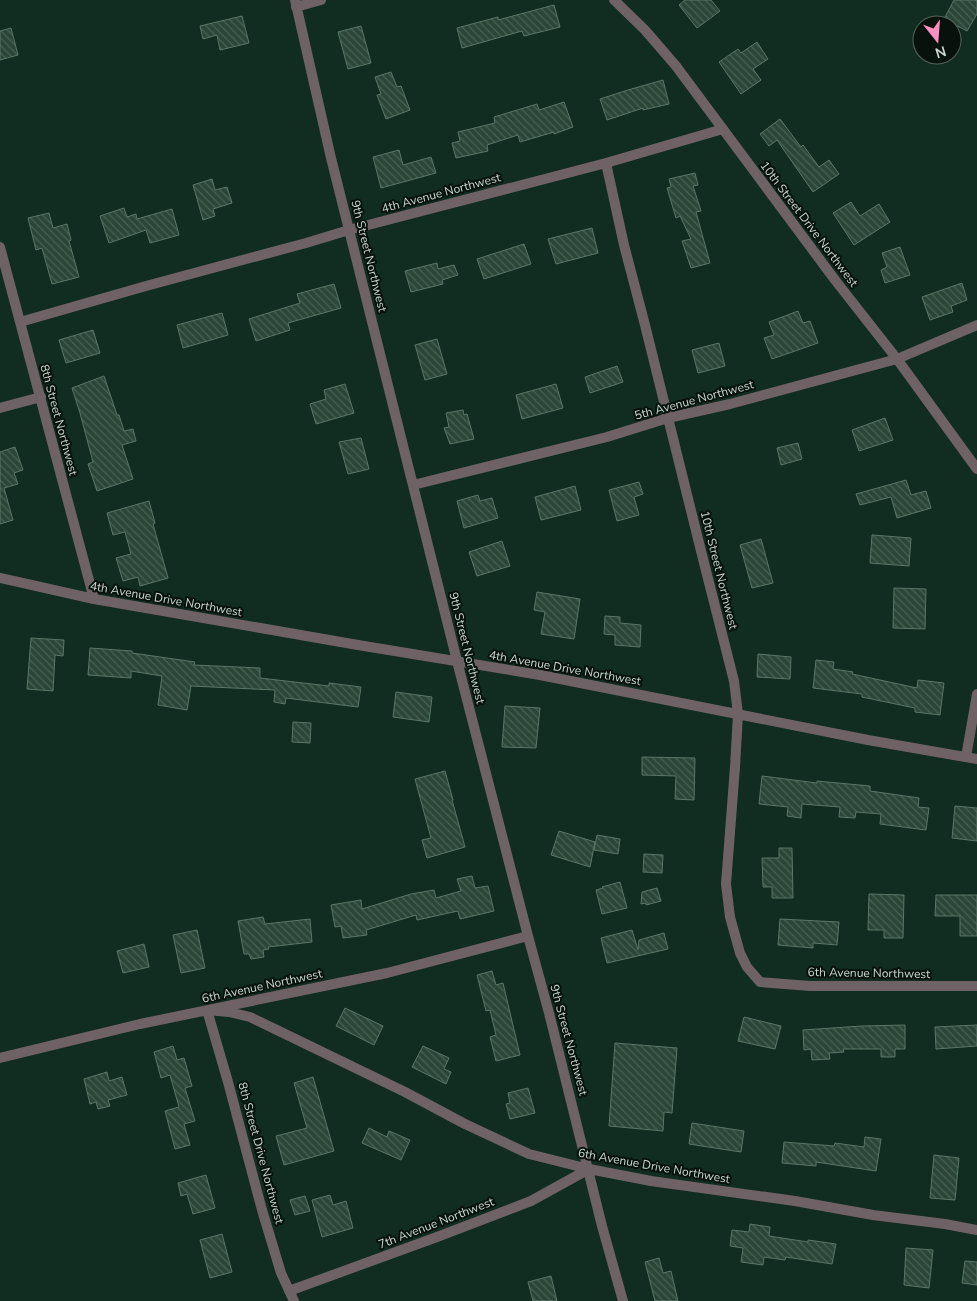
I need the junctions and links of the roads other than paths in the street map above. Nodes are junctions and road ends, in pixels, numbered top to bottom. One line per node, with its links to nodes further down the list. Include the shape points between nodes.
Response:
1 (321, 0): 3 (street)
2 (614, 0): 4 (street, 10th Street Drive Northwest, via 676,66)
3 (295, 3): 6 (street, 9th Street Northwest)
4 (723, 129): 5 (street, 4th Avenue Northwest); 10 (street, 10th Street Drive Northwest)
5 (606, 163): 6 (street, 4th Avenue Northwest); 13 (street, 10th Street Northwest)
6 (349, 230): 8 (street, 4th Avenue Northwest); 15 (street, 9th Street Northwest)
7 (0, 247): 8 (street, 8th Street Northwest)
8 (20, 322): 11 (street, 8th Street Northwest)
9 (977, 325): 10 (street, 5th Avenue Northwest)
10 (897, 359): 13 (street, 5th Avenue Northwest); 14 (street, 10th Street Drive Northwest)
11 (40, 397): 12 (street); 17 (street, 8th Street Northwest)
12 (0, 408)
13 (668, 418): 15 (street, 5th Avenue Northwest, via 607,437); 20 (street, 10th Street Northwest, via 734,681)
14 (977, 469)
15 (413, 485): 18 (street, 9th Street Northwest)
16 (0, 578): 17 (street, 4th Avenue Drive Northwest)
17 (94, 600): 18 (street, 4th Avenue Drive Northwest)
18 (457, 661): 20 (street, 4th Avenue Drive Northwest); 22 (street, 9th Street Northwest)
19 (977, 694): 21 (street)
20 (738, 714): 21 (street, 4th Avenue Drive Northwest); 23 (street, 10th Street Northwest, via 726,884 730,917 740,953)
21 (972, 758)
22 (528, 936): 25 (street, 6th Avenue Northwest, via 387,973); 27 (street, 9th Street Northwest)
23 (760, 982): 24 (street, 6th Avenue Northwest, via 810,986)
24 (977, 986)
25 (207, 1010): 26 (street, 6th Avenue Northwest); 27 (street, 6th Avenue Drive Northwest, via 250,1017 529,1154); 29 (street, 8th Street Drive Northwest, via 262,1210)
26 (0, 1058)
27 (589, 1169): 28 (street, 6th Avenue Drive Northwest); 29 (street, 7th Avenue Northwest, via 531,1200); 31 (street, 9th Street Northwest)
28 (977, 1230)
29 (289, 1291): 30 (street, 8th Street Drive Northwest)
30 (294, 1301)
31 (623, 1301)

